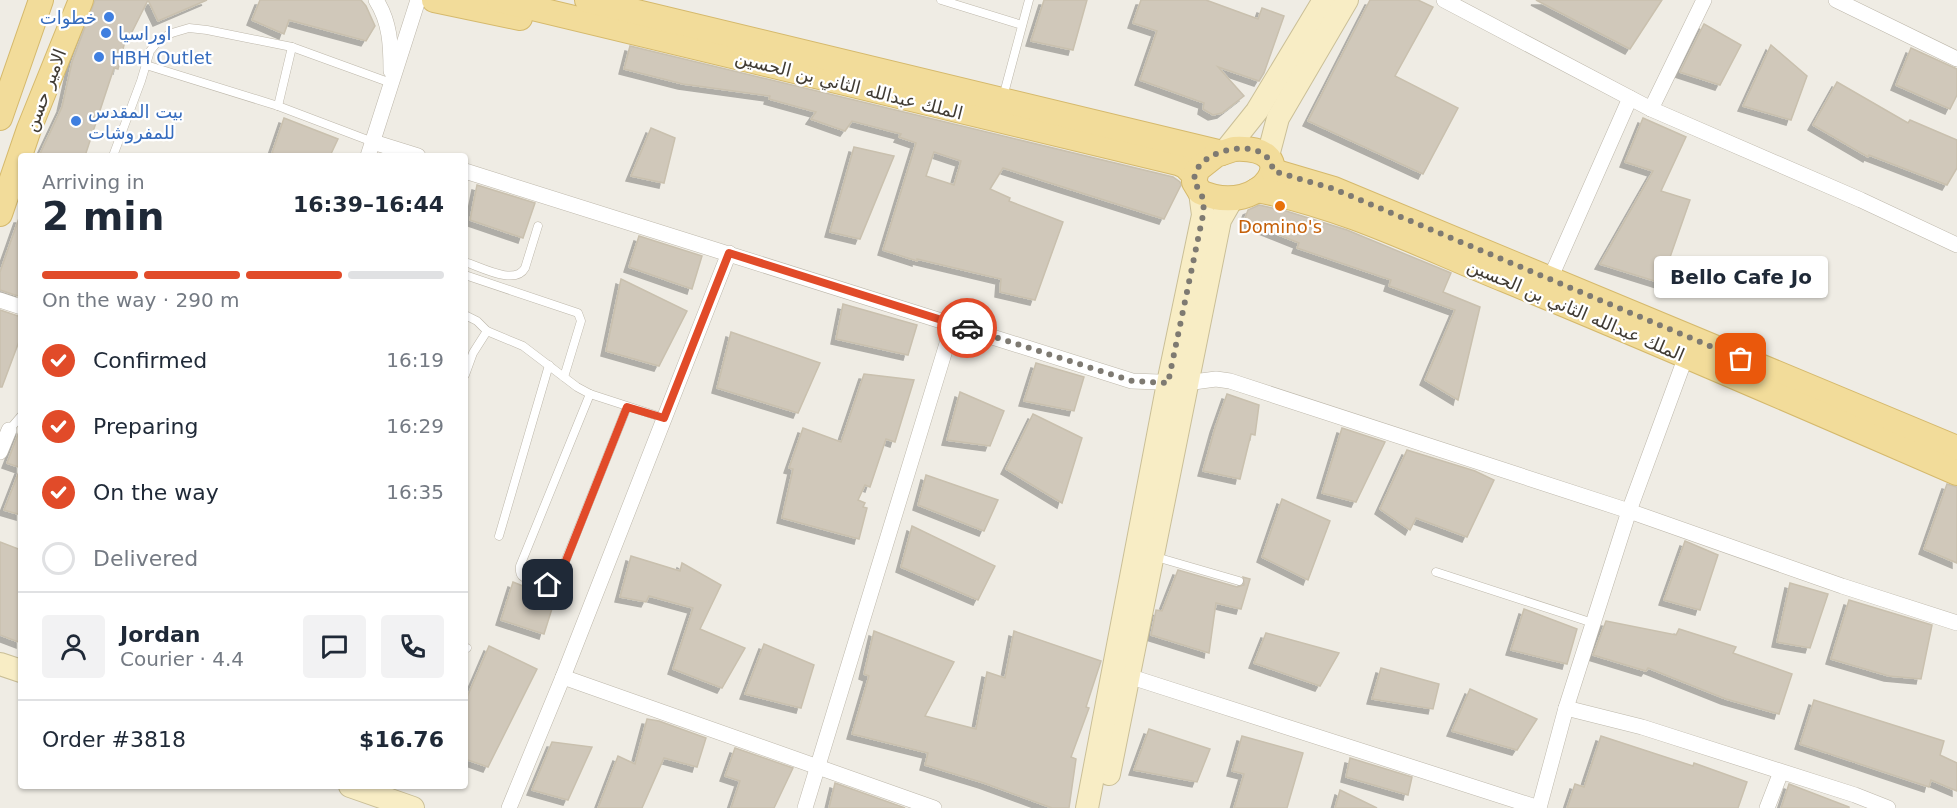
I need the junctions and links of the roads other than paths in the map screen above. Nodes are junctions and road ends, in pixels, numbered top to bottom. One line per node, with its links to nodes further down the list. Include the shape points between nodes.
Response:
1 (41, 0): 25 (main road, الامير حسن)
2 (81, 0): 28 (main road, الامير حسن)
3 (376, 0): 20 (street, via 389,32)
4 (418, 0): 20 (street)
5 (434, 0): 15 (main road, via 517,18)
6 (499, 0): 15 (main road, الملك عبدالله الثاني بن الحسين)
7 (587, 0): 22 (main road, الملك عبدالله الثاني بن الحسين)
8 (941, 0): 16 (lane)
9 (1029, 0): 16 (lane)
10 (1323, 0): 27 (street, via 1257,111)
11 (1347, 0): 32 (street, via 1278,118)
12 (1444, 0): 21 (street)
13 (1704, 0): 24 (street)
14 (1836, 0): 18 (street)
15 (547, 12): 34 (main road, الملك عبدالله الثاني بن الحسين, via 1178,163 1185,166)
16 (1022, 25): 22 (lane)
17 (291, 47): 19 (lane, via 189,28 159,40); 20 (lane); 23 (lane)
18 (1957, 59)
19 (146, 65): 23 (lane); 29 (lane)
20 (391, 83): 26 (street)
21 (1630, 98): 24 (street); 43 (street)
22 (1002, 101): 27 (main road, الملك عبدالله الثاني بن الحسين)
23 (278, 106): 26 (lane)
24 (1651, 109): 39 (street)
25 (0, 118)
26 (370, 149): 30 (street)
27 (1224, 152): 32 (main road, via 1253,149); 34 (main road, via 1201,165)
28 (21, 153)
29 (114, 153)
30 (397, 153)
31 (18, 161): 37 (main road, الامير حسن)
32 (1270, 164): 35 (main road, via 1270,178); 43 (main road, الملك عبدالله الثاني بن الحسين)
33 (468, 172): 40 (street)
34 (1197, 184): 36 (main road, via 1214,197); 53 (street, via 1203,215)
35 (1257, 190): 36 (main road); 49 (main road, الملك عبدالله الثاني بن الحسين, via 1335,211)
36 (1232, 199): 53 (street, via 1220,220)
37 (0, 214)
38 (538, 226): 41 (lane, via 520,275 506,276)
39 (1957, 245)
40 (729, 253): 47 (street); 56 (street)
41 (468, 263)
42 (468, 276): 52 (lane, via 578,313 581,321)
43 (1550, 279): 59 (main road, الملك عبدالله الثاني بن الحسين)
44 (0, 300): 45 (street)
45 (18, 306)
46 (468, 316): 48 (lane)
47 (953, 324): 53 (street, via 1132,381); 74 (street)
48 (487, 331): 50 (lane); 51 (lane, via 523,346)
49 (1686, 356): 61 (main road, الملك عبدالله الثاني بن الحسين); 62 (street)
50 (468, 360)
51 (549, 365): 52 (lane); 63 (lane)
52 (564, 377): 54 (lane)
53 (1177, 383): 62 (street, via 1230,381); 64 (street); 71 (street)
54 (590, 394): 55 (lane); 55 (lane, via 519,566 523,577 551,585 559,578)
55 (627, 407): 56 (lane)
56 (664, 418): 72 (street)
57 (18, 420): 58 (lane)
58 (9, 430): 60 (street)
59 (1957, 448)
60 (0, 452)
61 (1957, 472)
62 (1629, 511): 67 (street); 68 (street)
63 (499, 536)
64 (1151, 556): 66 (lane); 71 (street)
65 (1436, 572): 67 (lane)
66 (1239, 580)
67 (1593, 623): 73 (street)
68 (1957, 623)
69 (0, 664): 70 (street)
70 (18, 670)
71 (1121, 673): 81 (street); 82 (street); 83 (street)
72 (563, 677): 74 (street); 78 (street)
73 (1566, 708): 75 (street, via 1642,727); 83 (street)
74 (818, 766): 79 (street); 80 (street)
75 (1781, 772): 84 (street); 85 (street)
76 (359, 789): 77 (street)
77 (402, 806)
78 (509, 808)
79 (805, 808)
80 (934, 808)
81 (1087, 808)
82 (1102, 808)
83 (1539, 808)
84 (1767, 808)
85 (1888, 808)

